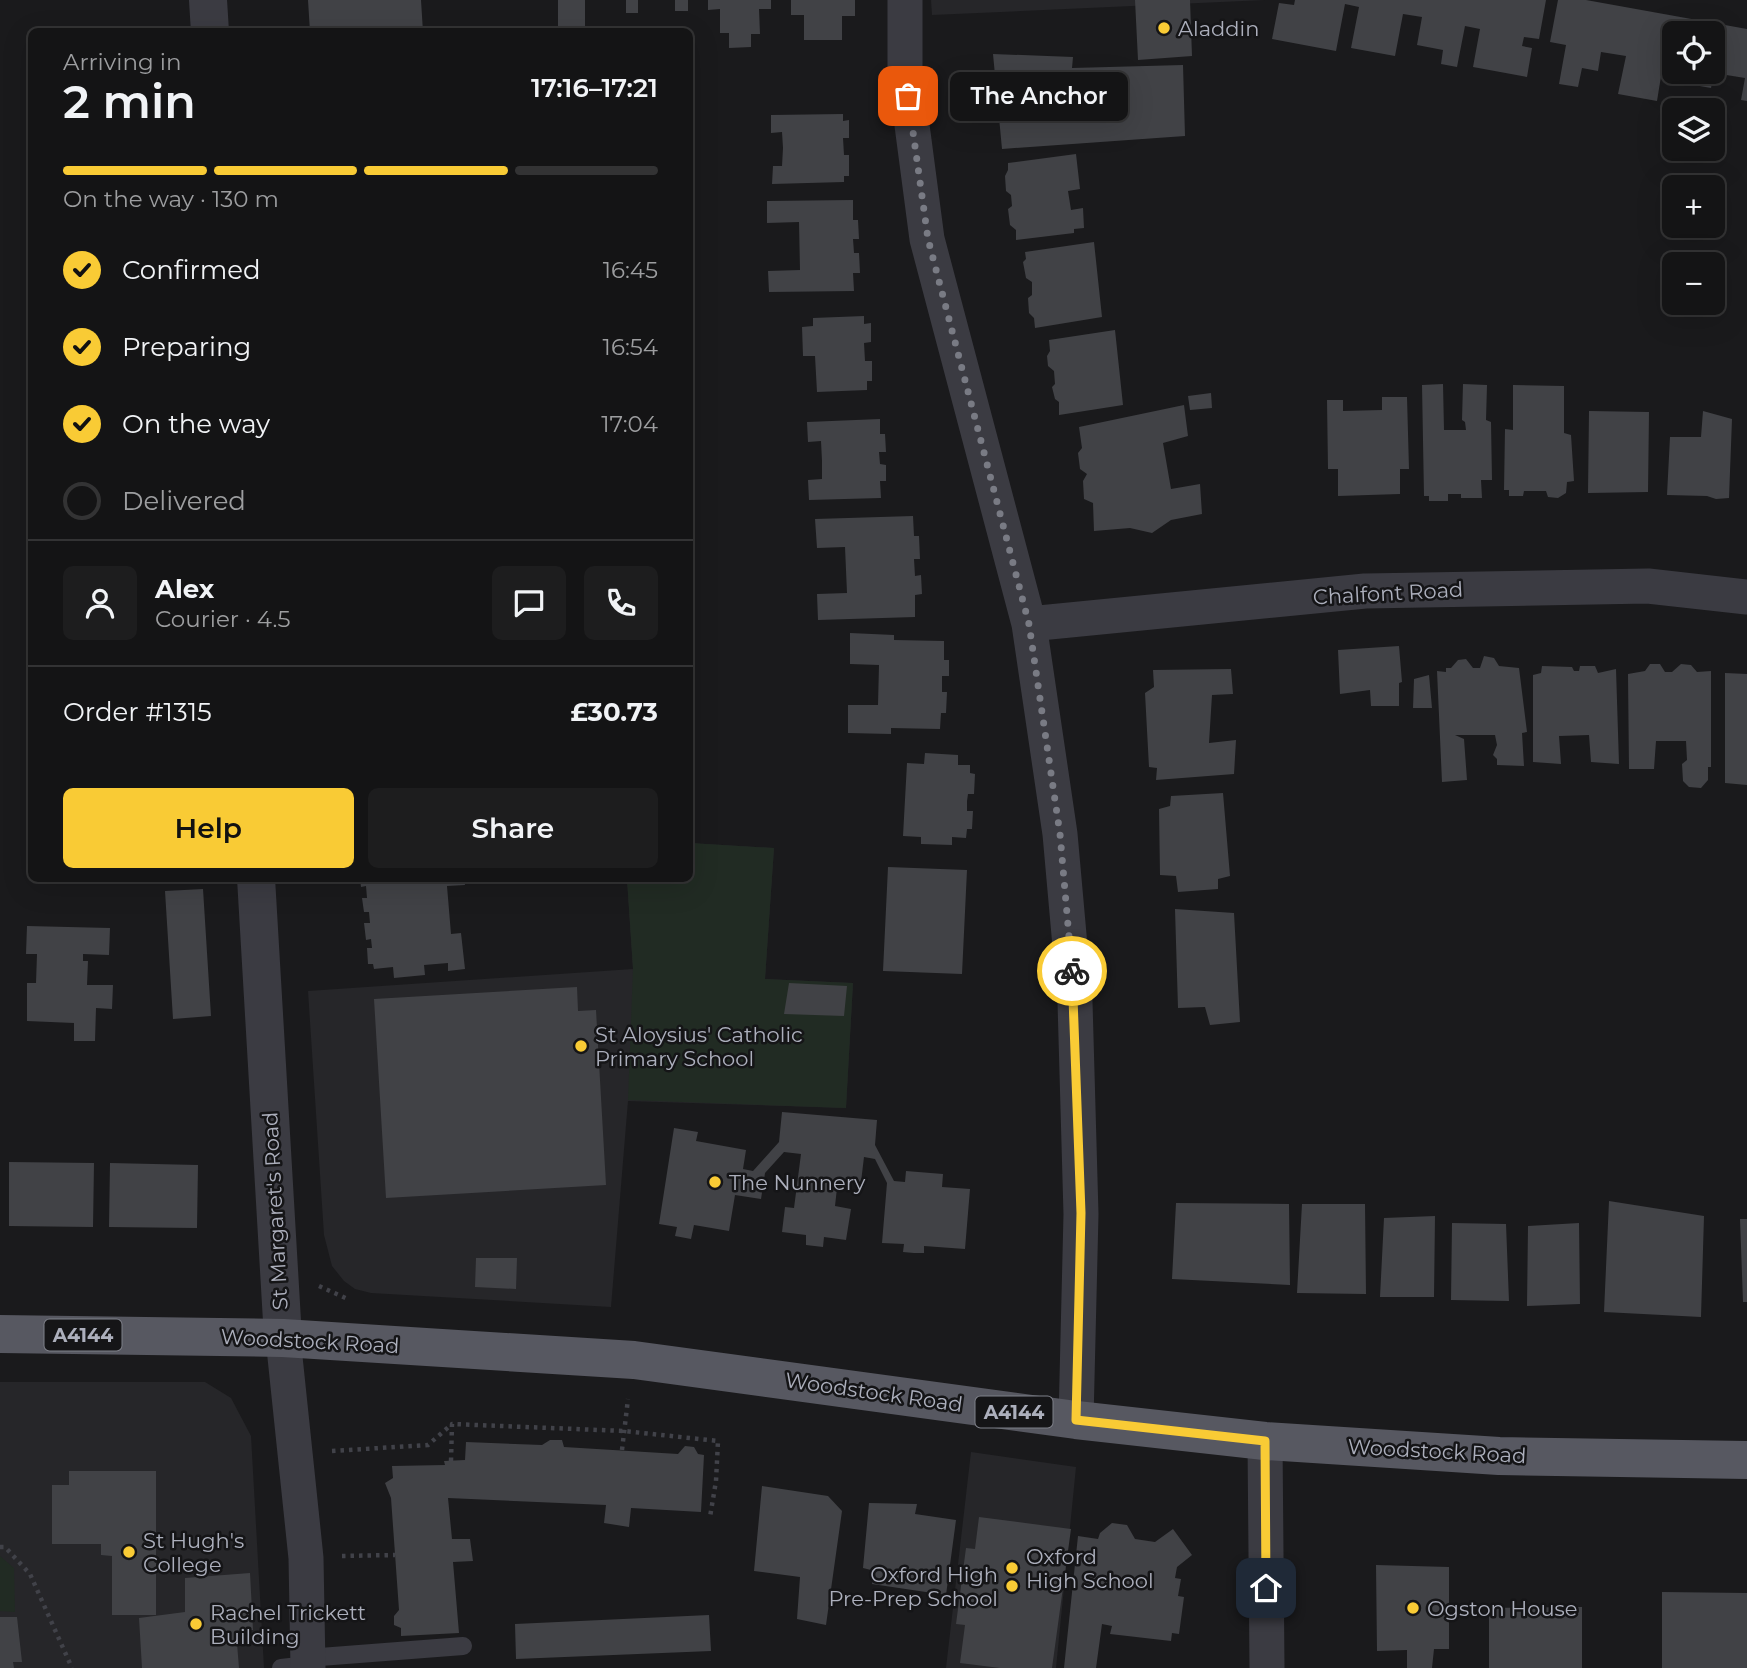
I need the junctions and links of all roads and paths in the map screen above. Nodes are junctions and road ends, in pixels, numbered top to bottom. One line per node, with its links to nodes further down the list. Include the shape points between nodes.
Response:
1 (208, 0): 3 (street)
2 (905, 0): 5 (street, via 905,72 928,239)
3 (210, 28)
4 (1747, 597): 5 (street, Chalfont Road, via 1648,586 1365,591)
5 (1029, 624): 10 (street, via 1060,834 1075,1002 1081,1213)
6 (256, 882): 8 (street, St Margaret's Road)
7 (0, 1334): 8 (main road, Woodstock Road / A4144)
8 (283, 1338): 10 (main road, Woodstock Road / A4144, via 634,1360); 15 (street, St Margaret's Road)
9 (628, 1394): 12 (path)
10 (1076, 1420): 13 (main road, Woodstock Road / A4144)
11 (452, 1424): 12 (path); 15 (path, via 428,1445); 17 (path)
12 (624, 1431): 14 (path); 18 (path, via 718,1441)
13 (1265, 1441): 16 (main road, Woodstock Road / A4144, via 1499,1456); 25 (street)
14 (622, 1450)
15 (296, 1453): 21 (street, St Margaret's Road)
16 (1747, 1460)
17 (452, 1461)
18 (710, 1517)
19 (0, 1547): 24 (path, via 30,1573)
20 (395, 1555): 21 (path)
21 (306, 1558): 23 (street, St Margaret's Road)
22 (463, 1646): 23 (lane)
23 (301, 1665)
24 (72, 1668)
25 (1267, 1668)

